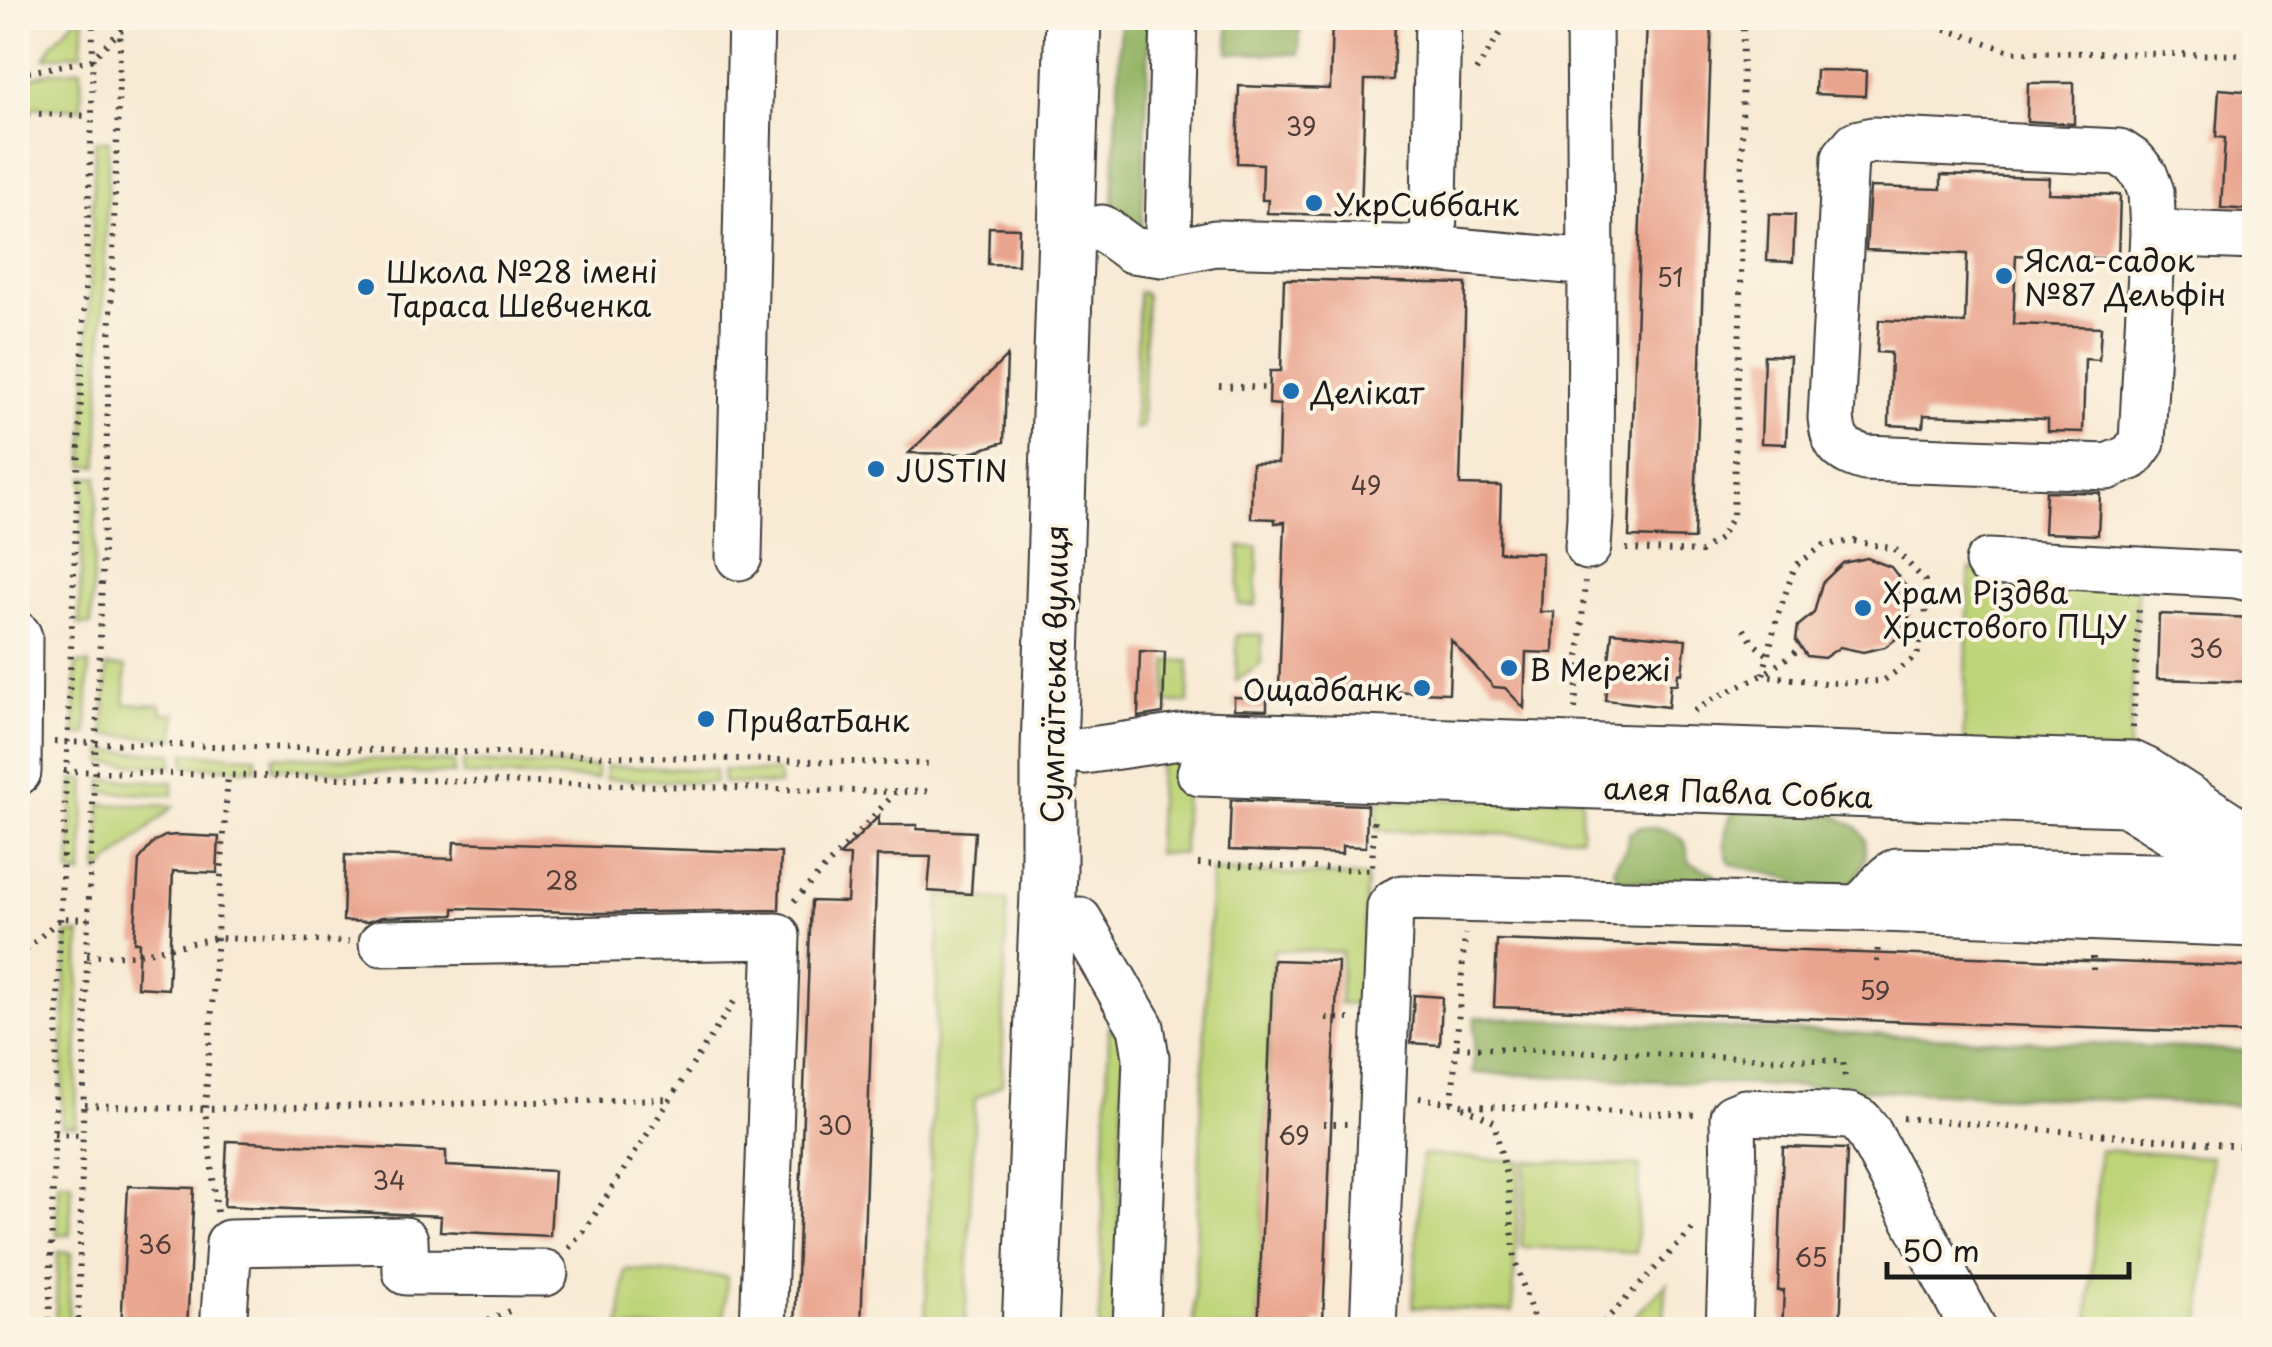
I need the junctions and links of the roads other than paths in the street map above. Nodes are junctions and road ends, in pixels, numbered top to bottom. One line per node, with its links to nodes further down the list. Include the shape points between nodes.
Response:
1 (752, 18): 14 (street)
2 (1073, 18): 31 (main road, Сумгаїтська вулиця)
3 (1108, 18): 7 (main road, Сумгаїтська вулиця)
4 (1174, 18): 11 (street)
5 (1438, 18): 10 (street)
6 (1589, 18): 12 (street)
7 (1102, 228): 11 (street, via 1132,250); 18 (main road, Сумгаїтська вулиця)
8 (2153, 233): 8 (street, via 2142,442 2131,457 2107,467 1865,458 1844,452 1833,436 1845,157 1856,144 2119,152 2145,176); 9 (street)
9 (2254, 237)
10 (1433, 249): 11 (street, via 1214,244); 12 (street)
11 (1162, 254)
12 (1591, 263): 13 (street)
13 (1588, 548)
14 (740, 557)
15 (1988, 562): 16 (street)
16 (2254, 580)
17 (18, 635): 20 (street)
18 (1084, 751): 19 (street); 25 (main road, Сумгаїтська вулиця)
19 (1201, 754): 21 (street, алея Павла Собка, via 1572,746 2132,764); 22 (street, алея Павла Собка, via 1375,779 2125,804)
20 (18, 772)
21 (2254, 840)
22 (2254, 883)
23 (1856, 908): 24 (street, via 1897,871 2206,877); 26 (street); 34 (street, via 1394,902)
24 (2254, 909)
25 (1080, 920): 32 (main road, Сумгаїтська вулиця); 33 (street, via 1142,1027)
26 (2254, 924)
27 (382, 944): 30 (street, via 785,919)
28 (545, 1273): 29 (street, via 406,1272 405,1240 229,1242)
29 (223, 1330)
30 (763, 1330)
31 (1030, 1330)
32 (1064, 1330)
33 (1136, 1330)
34 (1373, 1330)
35 (1729, 1330): 36 (street, via 1732,1117 1744,1112 1868,1116 1860,1121)
36 (1974, 1330)

